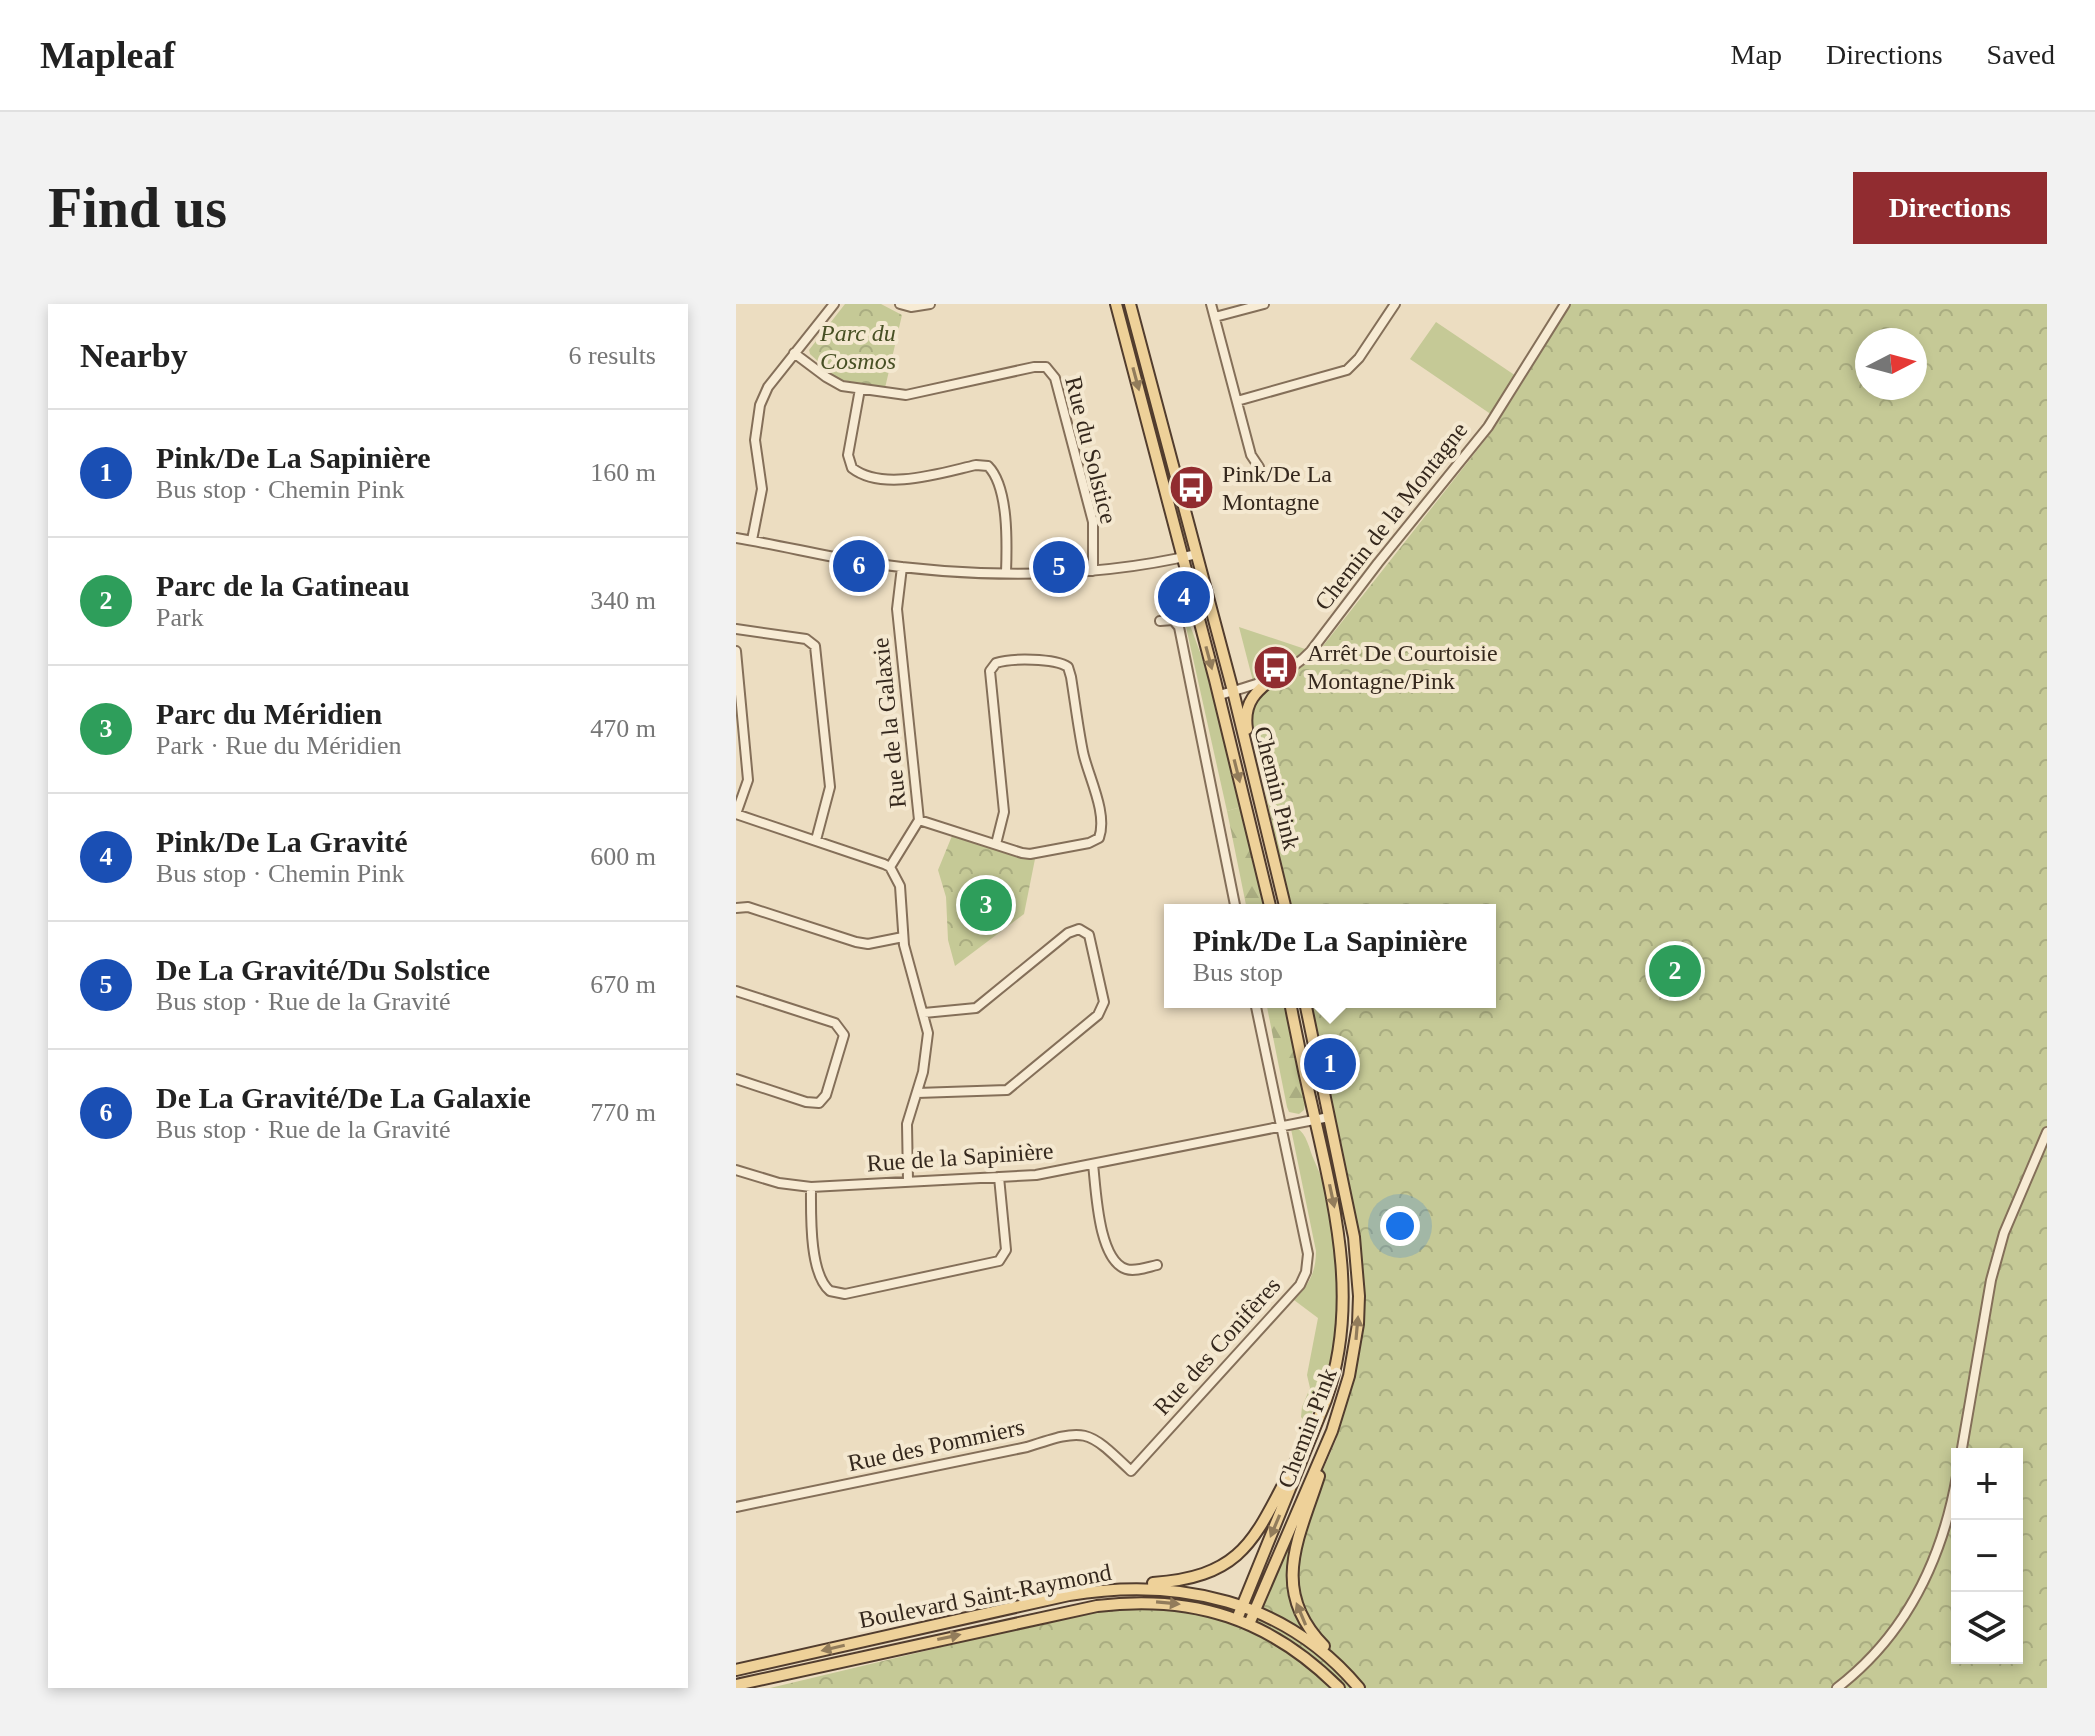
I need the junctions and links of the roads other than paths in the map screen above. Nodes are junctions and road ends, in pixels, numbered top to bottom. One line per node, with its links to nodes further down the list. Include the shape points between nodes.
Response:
1 (834, 304): 11 (street)
2 (900, 304): 3 (street)
3 (930, 304)
4 (1116, 304): 18 (main road, Chemin Pink, one-way to 18)
5 (1130, 304): 17 (main road, Chemin Pink)
6 (1211, 304): 10 (street)
7 (1264, 304): 10 (street)
8 (1395, 304): 13 (street, via 1347,370)
9 (1563, 304): 25 (street, Chemin de la Montagne, via 1470,450 1311,651)
10 (1215, 317): 13 (street)
11 (794, 353): 12 (street, Rue du Solstice, via 834,382); 16 (street, via 768,387 756,417 762,489)
12 (860, 389): 20 (street, Rue du Solstice, via 906,395 1046,367 1055,378 1090,512); 21 (street, via 848,455 852,468 903,481 988,466 995,474 1008,524)
13 (1237, 401): 14 (street)
14 (1259, 467)
15 (736, 538): 16 (street)
16 (752, 540): 19 (street)
17 (1197, 554): 18 (street); 26 (main road, Chemin Pink)
18 (1183, 558): 20 (street); 27 (main road, Chemin Pink, one-way to 27)
19 (902, 567): 21 (street); 29 (street, Rue de la Galaxie, via 897,609)
20 (1093, 571): 21 (street)
21 (1006, 573)
22 (1160, 621): 34 (street, via 1173,620 1179,627)
23 (736, 629): 30 (street, via 806,639 815,646 830,787)
24 (736, 651): 28 (street, via 748,780)
25 (1277, 675): 26 (street, Chemin de la Montagne); 32 (main road, via 1250,699 1246,717)
26 (1233, 691): 27 (street, Chemin de la Montagne); 32 (main road, Chemin Pink)
27 (1219, 695): 35 (main road, Chemin Pink, one-way to 35)
28 (736, 814): 30 (street)
29 (919, 820): 31 (street); 33 (street, Rue de la Galaxie)
30 (816, 840): 33 (street)
31 (996, 844): 31 (street, via 1036,854 1089,843 1102,832 1071,677 1059,662 1007,660 990,671 1004,812)
32 (1273, 853): 36 (main road, Chemin Pink)
33 (890, 867): 38 (street, via 902,893)
34 (1235, 904)
35 (1270, 904)
36 (1285, 904)
37 (736, 908): 38 (street, via 748,907 856,942)
38 (903, 937): 43 (street)
39 (736, 991): 44 (street, via 835,1023 844,1035 819,1103)
40 (1256, 1008): 48 (street, Rue des Conifères)
41 (1291, 1008): 47 (main road, Chemin Pink)
42 (1306, 1008): 46 (main road, Chemin Pink)
43 (924, 1013): 45 (street, via 927,1054); 45 (street, via 976,1008 1068,933 1079,929 1089,935 1104,1002 1098,1015 1007,1090)
44 (736, 1079)
45 (917, 1093): 53 (street, via 906,1131)
46 (1329, 1117): 47 (street, Rue de la Sapinière); 57 (main road, Chemin Pink, one-way to 46, via 1355,1352 1359,1296 1354,1237)
47 (1315, 1119): 48 (street, Rue de la Sapinière); 56 (main road, Chemin Pink, one-way to 56, via 1339,1229 1344,1295 1335,1373)
48 (1282, 1127): 50 (street, Rue de la Sapinière); 59 (street, Rue des Conifères, via 1308,1254 1304,1278)
49 (2047, 1132): 58 (street, via 2004,1233 1991,1280)
50 (1093, 1164): 52 (street, Rue de la Sapinière); 55 (street, via 1107,1247 1126,1269)
51 (736, 1170): 54 (street, Rue de la Sapinière)
52 (999, 1177): 53 (street, Rue de la Sapinière); 54 (street, via 1006,1250 999,1261 845,1294 830,1291 820,1276)
53 (908, 1181): 54 (street, Rue de la Sapinière)
54 (811, 1187)
55 (1157, 1265)
56 (1315, 1430): 62 (main road, via 1252,1540 1230,1561 1194,1578); 63 (main road, Chemin Pink, one-way to 63)
57 (1332, 1431): 64 (main road, Chemin Pink); 68 (main road, one-way to 57, via 1307,1627 1292,1583 1294,1547)
58 (1962, 1448)
59 (1131, 1471): 61 (street, Rue des Pommiers, via 1094,1438 1073,1433)
60 (1951, 1500): 72 (street, via 1921,1590 1894,1633)
61 (736, 1507)
62 (1101, 1590): 63 (main road, Boulevard Saint-Raymond, via 1169,1589); 67 (main road, Boulevard Saint-Raymond, one-way to 67)
63 (1242, 1606): 64 (main road, Boulevard Saint-Raymond); 65 (main road, Chemin Pink)
64 (1254, 1611): 66 (main road, Chemin Pink); 68 (main road, Boulevard Saint-Raymond, via 1303,1637)
65 (1237, 1619): 66 (main road, Boulevard Saint-Raymond); 69 (main road, Boulevard Saint-Raymond, one-way to 65, via 1097,1606 1185,1604)
66 (1249, 1624): 70 (main road, Boulevard Saint-Raymond, via 1298,1651)
67 (736, 1670)
68 (1348, 1675): 71 (main road, Boulevard Saint-Raymond)
69 (736, 1685)
70 (1339, 1688)
71 (1359, 1688)
72 (1837, 1688)

